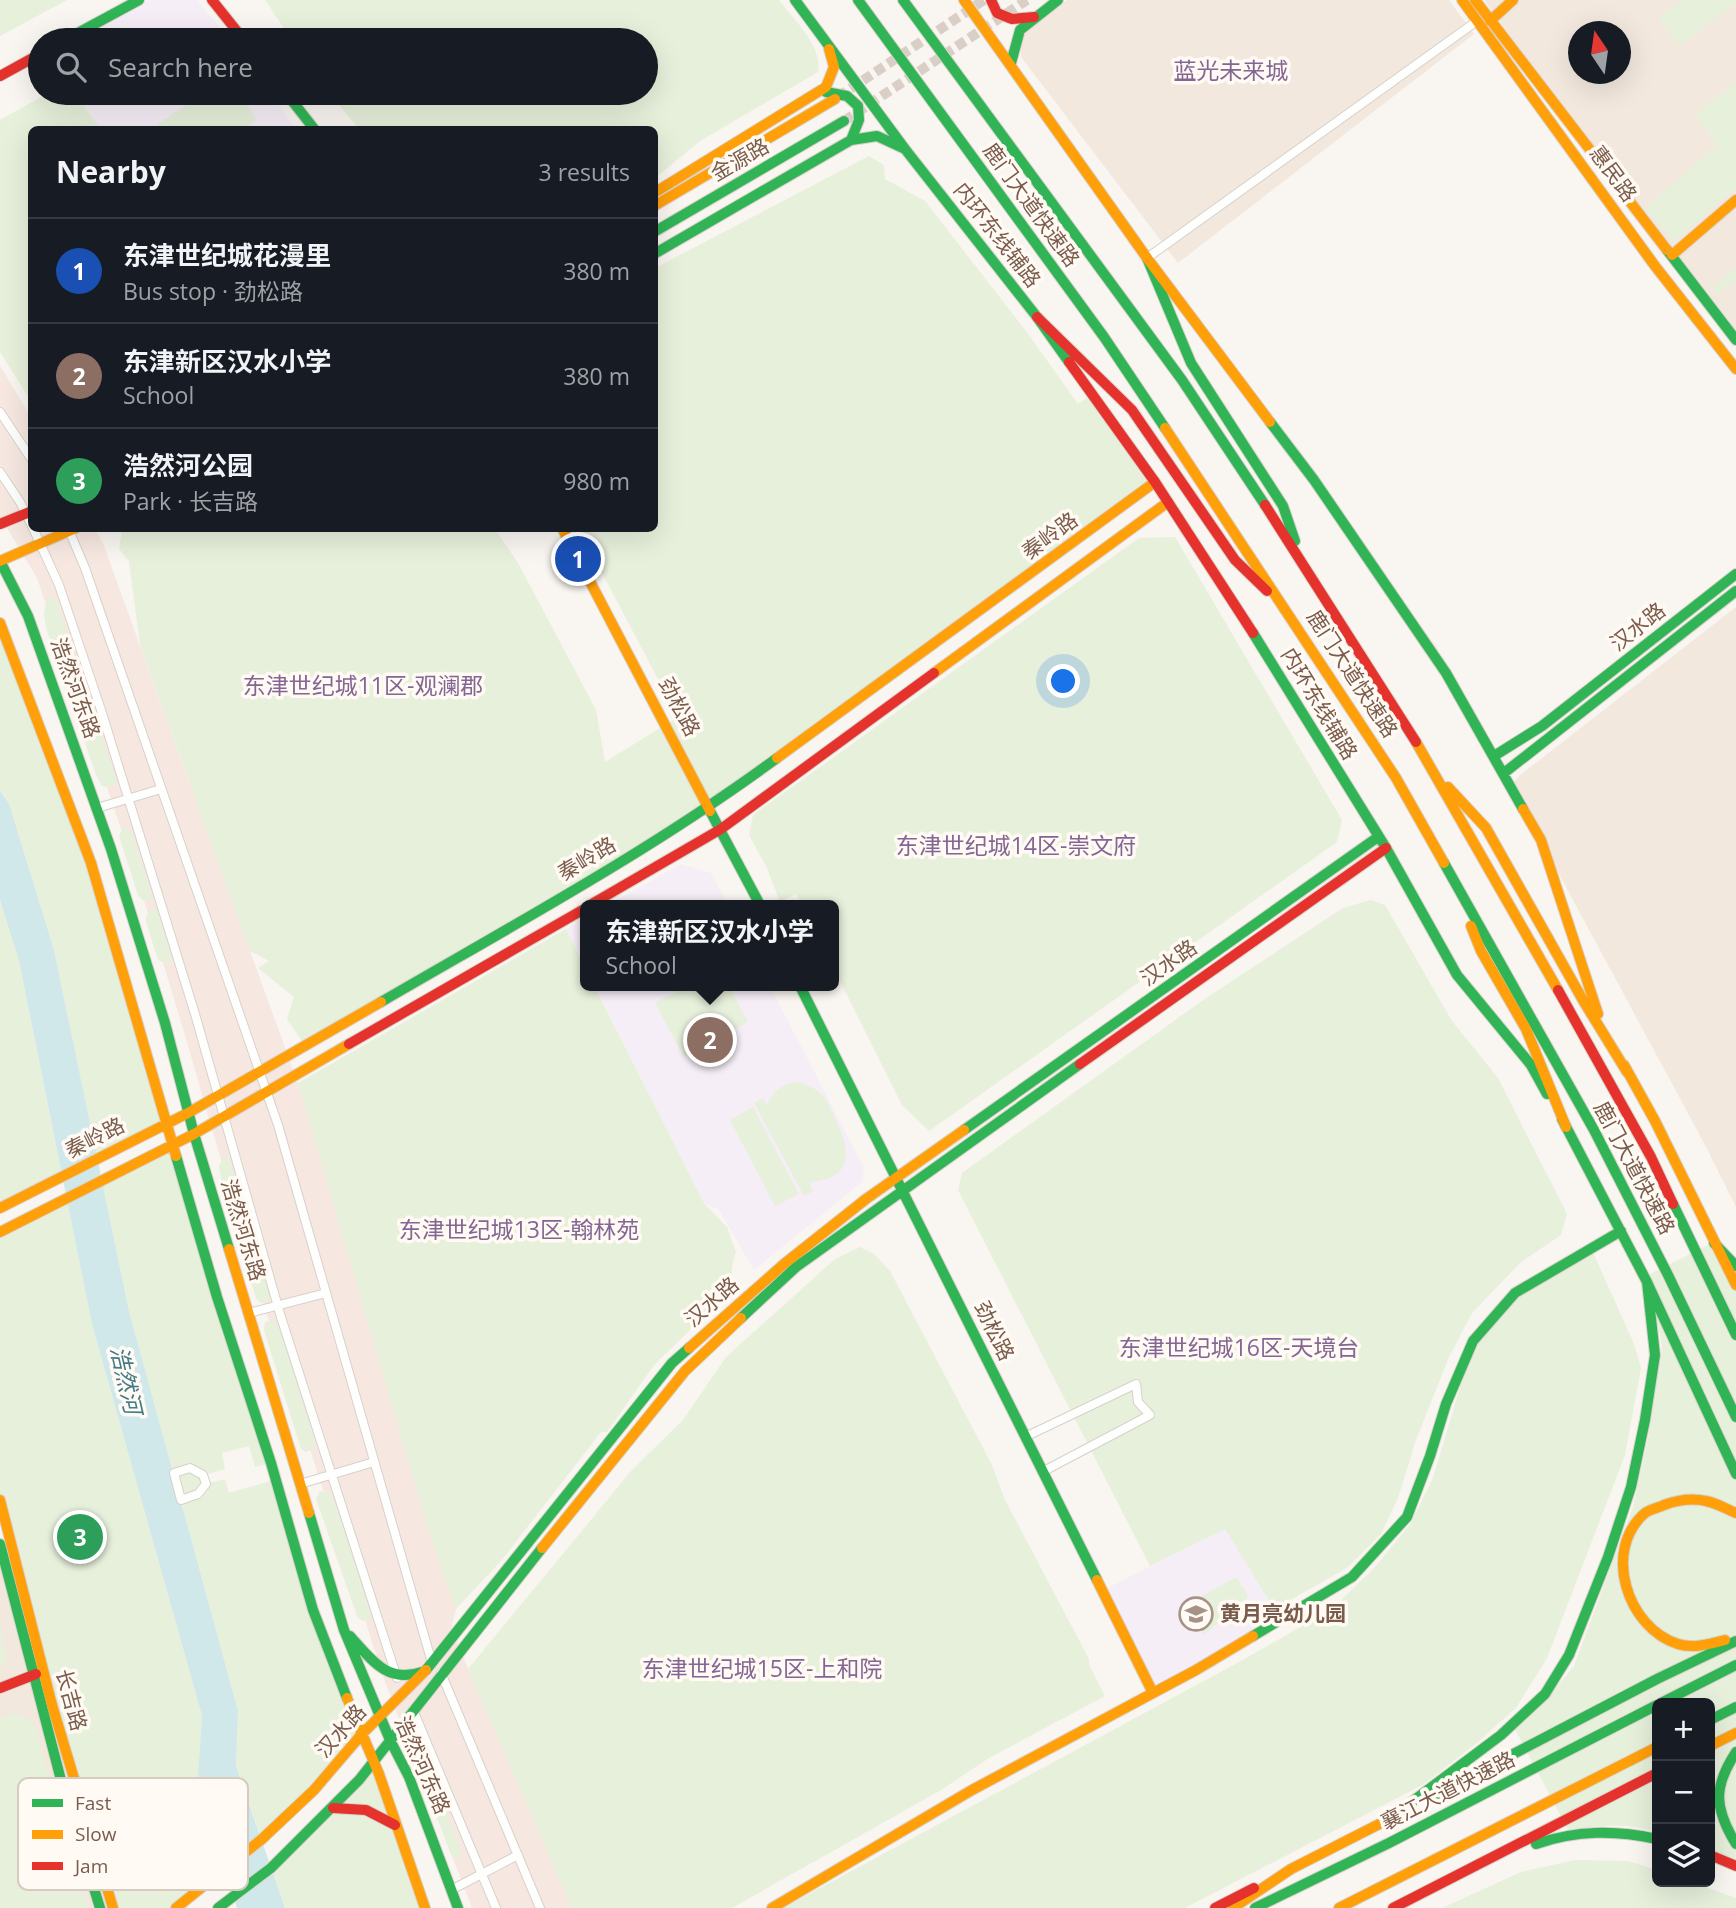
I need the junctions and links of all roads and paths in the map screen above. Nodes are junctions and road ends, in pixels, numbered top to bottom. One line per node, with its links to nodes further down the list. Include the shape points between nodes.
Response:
1 (139, 0): 15 (main road)
2 (212, 0): 16 (main road)
3 (795, 0): 17 (main road, 内环东线辅路)
4 (858, 0): 55 (main road, 鹿门大道快速路, via 1104,337)
5 (903, 0): 51 (main road, 鹿门大道快速路, via 1182,380)
6 (964, 0): 19 (main road)
7 (991, 0): 12 (main road, via 997,13 1012,19)
8 (1058, 0): 12 (main road)
9 (1462, 0): 14 (main road, 惠民路)
10 (1475, 0): 13 (main road, 惠民路)
11 (1513, 0): 13 (main road)
12 (1035, 17): 19 (main road, via 1020,30)
13 (1490, 21): 33 (main road, 惠民路)
14 (1477, 22): 34 (street); 37 (main road, 惠民路)
15 (87, 28)
16 (234, 28)
17 (828, 46): 21 (main road, via 834,67 826,88); 27 (main road, 内环东线辅路)
18 (28, 61): 20 (main road)
19 (1011, 63): 34 (main road)
20 (0, 76)
21 (815, 94): 26 (main road, via 839,92 853,99 861,111 860,125); 28 (main road)
22 (835, 99): 30 (main road, 金源路)
23 (295, 105): 25 (main road)
24 (844, 121): 31 (main road, 金源路)
25 (311, 126)
26 (851, 140): 27 (main road, via 877,136); 32 (main road)
27 (905, 149): 35 (main road, 内环东线辅路)
28 (658, 191)
29 (1736, 200): 33 (main road)
30 (658, 204)
31 (658, 230)
32 (658, 252)
33 (1672, 255): 36 (main road, 惠民路)
34 (1147, 258): 51 (main road, via 1191,363 1283,506); 57 (main road, via 1314,480 1446,674)
35 (1037, 317): 41 (main road, 内环东线辅路); 55 (main road, via 1132,410 1235,560)
36 (1736, 340)
37 (1736, 369)
38 (0, 412): 39 (street)
39 (28, 454)
40 (0, 472): 43 (street)
41 (1155, 482): 42 (main road, 内环东线辅路); 62 (main road, 秦岭路)
42 (1168, 502): 64 (main road, 秦岭路); 65 (main road, 内环东线辅路)
43 (28, 511)
44 (28, 512): 45 (main road)
45 (0, 524)
46 (34, 532): 50 (street)
47 (64, 532): 50 (main road)
48 (72, 532): 60 (street)
49 (564, 532): 62 (main road, 劲松路)
50 (39, 543): 52 (main road); 61 (street, via 59,585)
51 (1300, 559): 58 (main road, 鹿门大道快速路)
52 (0, 561): 63 (main road, 浩然河东路, via 28,616)
53 (1736, 574): 57 (main road, 汉水路, via 1542,726)
54 (1736, 591): 59 (main road, 汉水路)
55 (1289, 612): 67 (main road, 鹿门大道快速路, via 1396,778)
56 (0, 623): 78 (main road, 浩然河东路, via 91,863)
57 (1494, 756): 59 (main road)
58 (1429, 767): 72 (main road, via 1486,828); 94 (main road, 鹿门大道快速路, via 1651,1157)
59 (1504, 773): 72 (main road, via 1541,840 1593,1004)
60 (161, 789): 61 (street); 73 (street)
61 (128, 798): 63 (street); 75 (street)
62 (710, 807): 64 (main road, 劲松路); 73 (main road, 秦岭路)
63 (97, 808): 76 (main road, 浩然河东路)
64 (721, 829): 68 (main road, 秦岭路); 69 (main road, 劲松路)
65 (1378, 837): 66 (main road, 内环东线辅路); 82 (main road, 汉水路)
66 (1386, 848): 79 (main road, 内环东线辅路, via 1457,975 1531,1065); 83 (main road, 汉水路)
67 (1455, 882): 79 (main road, via 1481,951 1526,1029); 95 (main road, 鹿门大道快速路, via 1594,1130)
68 (598, 900)
69 (757, 900)
70 (580, 911): 74 (main road, 秦岭路)
71 (803, 991): 82 (main road, 劲松路)
72 (1627, 1072): 87 (main road)
73 (260, 1073): 74 (street); 75 (main road, 秦岭路)
74 (267, 1093): 77 (main road, 秦岭路); 91 (street)
75 (218, 1096): 76 (main road, 秦岭路); 77 (street)
76 (188, 1113): 78 (main road, 秦岭路); 80 (main road, 浩然河东路)
77 (224, 1117): 80 (main road, 秦岭路); 92 (street)
78 (167, 1124): 81 (main road, 浩然河东路); 84 (main road, 秦岭路)
79 (1566, 1127): 85 (main road, 内环东线辅路)
80 (194, 1135): 81 (main road, 秦岭路); 93 (main road, 浩然河东路)
81 (174, 1145): 86 (main road, 秦岭路); 124 (main road, 浩然河东路, via 313,1609)
82 (897, 1177): 83 (main road, 劲松路); 111 (main road, 汉水路, via 784,1264 672,1363)
83 (903, 1189): 96 (main road, 劲松路); 113 (main road, 汉水路, via 796,1267 685,1371)
84 (0, 1208)
85 (1621, 1231): 89 (main road, 内环东线辅路); 116 (main road, via 1515,1293 1473,1341 1407,1517 1352,1577)
86 (0, 1232)
87 (1714, 1243): 88 (main road); 90 (main road)
88 (1736, 1266)
89 (1647, 1282): 99 (main road, 内环东线辅路); 134 (main road, via 1655,1355 1631,1487 1569,1655 1545,1694 1501,1735)
90 (1736, 1285)
91 (326, 1293): 92 (street); 97 (street)
92 (278, 1306): 93 (street); 100 (street)
93 (249, 1313): 101 (main road, 浩然河东路)
94 (1736, 1335)
95 (1736, 1417)
96 (1025, 1437): 98 (main road, 劲松路); 98 (street, via 1136,1384 1138,1402 1150,1415)
97 (374, 1462): 100 (street); 111 (street)
98 (1042, 1472): 116 (main road, 劲松路)
99 (1736, 1474)
100 (332, 1475): 101 (street); 114 (street)
101 (300, 1484): 108 (main road, 浩然河东路)
102 (0, 1500): 112 (main road, 长吉路)
103 (181, 1500): 103 (street, via 198,1494 206,1484 203,1475 190,1468 174,1473)
104 (1736, 1513): 109 (main road, via 1711,1502 1674,1500 1645,1513 1626,1538 1622,1570 1632,1606 1659,1637 1679,1645)
105 (0, 1544): 107 (main road, 长吉路)
106 (0, 1576): 107 (main road)
107 (12, 1593): 112 (main road, 长吉路)
108 (344, 1630): 114 (main road, via 377,1665); 121 (main road, 浩然河东路)
109 (1736, 1639): 134 (main road)
110 (1736, 1665): 117 (main road, 襄江大道快速路)
111 (429, 1666): 114 (main road); 121 (main road, 汉水路)
112 (38, 1673): 115 (main road); 131 (main road, 长吉路); 132 (main road, 长吉路)
113 (441, 1673): 120 (main road, 汉水路); 139 (street)
114 (397, 1678)
115 (0, 1688)
116 (1153, 1693): 160 (main road, via 972,1790)
117 (1671, 1698)
118 (1736, 1707): 122 (main road)
119 (1652, 1708): 162 (main road, 襄江大道快速路)
120 (412, 1710): 125 (main road, 汉水路); 143 (street)
121 (379, 1716): 124 (main road, 汉水路); 125 (main road, 浩然河东路)
122 (1715, 1718)
123 (1736, 1732): 126 (main road)
124 (361, 1735): 129 (main road, 浩然河东路); 138 (main road, 汉水路, via 307,1797)
125 (390, 1740): 129 (main road, 汉水路); 145 (main road, 浩然河东路, via 409,1777)
126 (1715, 1743)
127 (1652, 1750): 163 (main road)
128 (1736, 1752): 137 (main road, via 1717,1788 1720,1812)
129 (373, 1760): 133 (main road, 汉水路); 135 (main road, 浩然河东路)
130 (1652, 1776): 150 (main road)
131 (61, 1778)
132 (72, 1778)
133 (329, 1812): 135 (main road, via 355,1806); 144 (main road, 汉水路)
134 (1389, 1819): 142 (main road)
135 (395, 1825): 156 (main road, 浩然河东路)
136 (1652, 1838): 150 (main road, via 1609,1830 1556,1836)
137 (1736, 1844)
138 (248, 1850)
139 (518, 1855): 143 (street); 159 (street)
140 (1715, 1858): 141 (main road)
141 (1736, 1866)
142 (1291, 1869): 151 (main road); 161 (main road)
143 (482, 1874): 145 (street); 158 (street)
144 (248, 1885)
145 (451, 1889): 157 (main road, 浩然河东路)
146 (94, 1890): 152 (main road, 长吉路)
147 (107, 1890): 153 (main road, 长吉路)
148 (199, 1890): 154 (main road, 汉水路)
149 (242, 1890): 155 (main road, 汉水路)
150 (1419, 1894): 164 (main road)
151 (1233, 1907)
152 (100, 1908)
153 (113, 1908)
154 (176, 1908)
155 (218, 1908)
156 (425, 1908)
157 (458, 1908)
158 (496, 1908)
159 (540, 1908)
160 (772, 1908)
161 (1215, 1908)
162 (1255, 1908)
163 (1339, 1908)
164 (1393, 1908)

